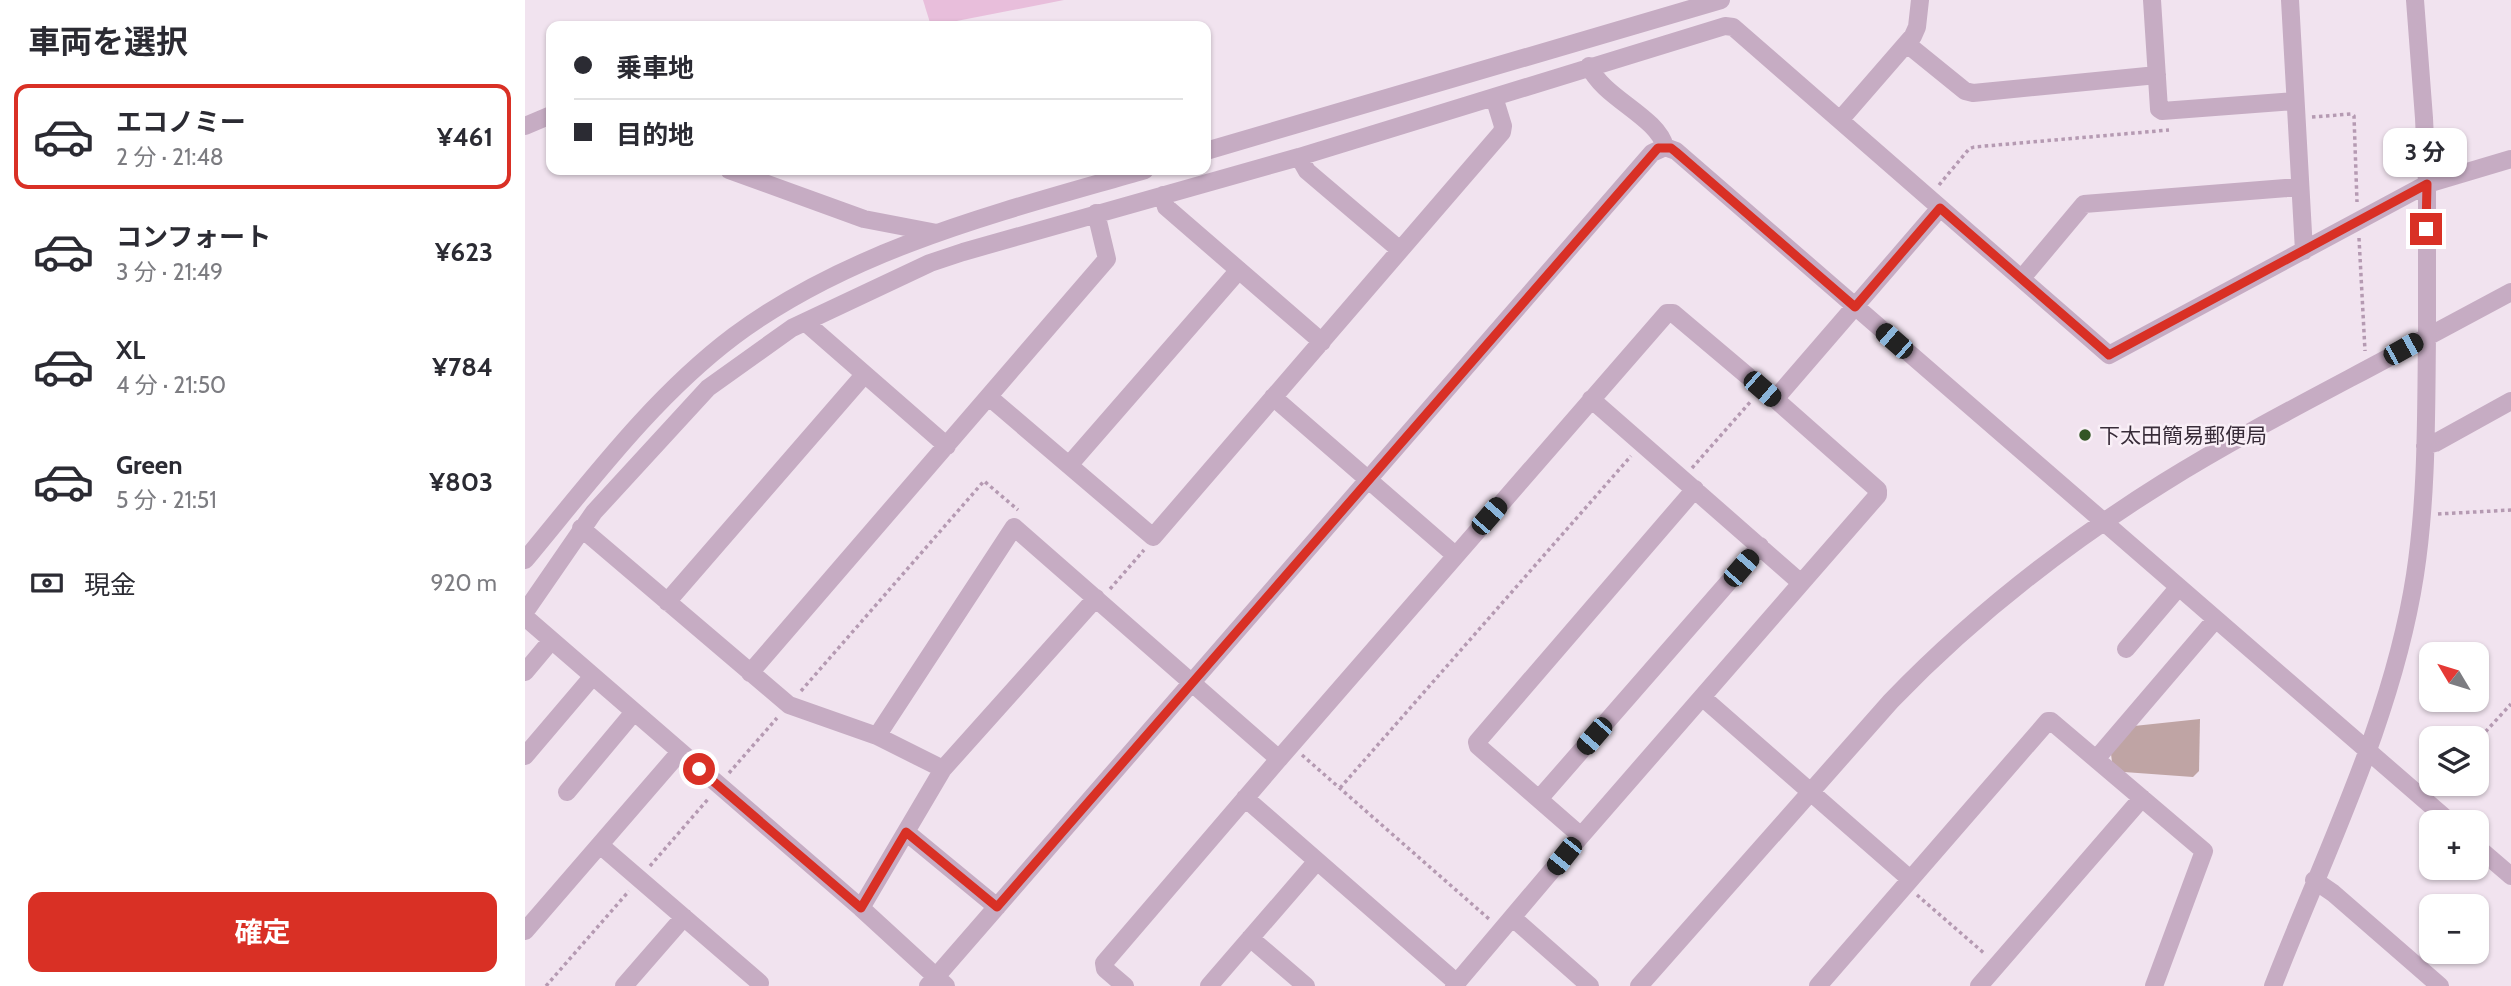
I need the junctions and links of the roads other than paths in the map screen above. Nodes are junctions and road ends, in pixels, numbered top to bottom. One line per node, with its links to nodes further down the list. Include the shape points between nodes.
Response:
1 (1721, 0): 15 (street)
2 (1920, 0): 6 (street, via 1917,27)
3 (2152, 0): 8 (street)
4 (2290, 0): 10 (street)
5 (2415, 0): 20 (street)
6 (1907, 44): 8 (street, via 1973,93); 12 (street)
7 (1589, 66): 9 (street); 12 (street, via 1733,27); 14 (street, via 1595,79 1657,132)
8 (2157, 75): 10 (street, via 2162,111)
9 (1494, 97): 16 (street); 26 (street, via 1503,132)
10 (2295, 110): 21 (street)
11 (546, 117): 13 (street)
12 (1840, 120): 23 (street)
13 (525, 126)
14 (1665, 147): 31 (street); 44 (street, via 1652,153)
15 (1211, 150)
16 (1299, 157): 22 (street); 26 (street, via 1307,171)
17 (2511, 159): 20 (street)
18 (743, 175): 25 (street, via 864,219)
19 (1128, 175): 25 (street)
20 (2427, 184): 27 (street); 33 (street)
21 (2299, 187): 27 (street); 29 (street, via 2084,204)
22 (1163, 195): 24 (street); 28 (street, via 1166,207)
23 (1934, 203): 29 (street); 31 (street)
24 (1096, 213): 32 (street, via 930,263); 36 (street, via 1107,259)
25 (937, 233): 50 (street, via 832,277 734,337 656,407)
26 (1400, 250): 34 (street)
27 (2304, 251): 29 (street, via 2109,355)
28 (1239, 270): 34 (street); 43 (street)
29 (2022, 278)
30 (2511, 292): 33 (street)
31 (1855, 307): 39 (street); 46 (street)
32 (805, 322): 35 (street); 47 (street, via 708,388)
33 (2427, 337): 42 (street); 46 (street, via 2176,476)
34 (1322, 342): 37 (street)
35 (864, 375): 41 (street); 54 (street)
36 (989, 397): 41 (street); 43 (street)
37 (1273, 397): 43 (street, via 1153,537); 44 (street)
38 (1591, 399): 39 (street, via 1667,313 1673,313); 45 (street); 49 (street)
39 (1775, 399): 51 (street, via 1878,490)
40 (2511, 401): 42 (street)
41 (947, 446): 61 (street)
42 (2425, 446): 67 (street, via 2415,577)
43 (1070, 464)
44 (1368, 480): 49 (street); 63 (street)
45 (1695, 489): 48 (street); 77 (street, via 1477,742)
46 (2103, 522): 52 (street); 73 (street, via 2014,588 1941,651)
47 (581, 528): 54 (street); 55 (street)
48 (1760, 547): 51 (street); 77 (street)
49 (1455, 555): 69 (street)
50 (525, 560)
51 (1801, 583): 64 (street)
52 (2178, 588): 57 (street); 59 (street)
53 (1103, 594): 63 (street); 66 (street, via 1014,527); 72 (street)
54 (667, 601): 61 (street)
55 (525, 612)
56 (525, 617): 58 (street)
57 (2215, 620): 67 (street); 71 (street)
58 (551, 641): 60 (street); 62 (street)
59 (2126, 649)
60 (525, 671)
61 (750, 673): 66 (street, via 789,705)
62 (593, 676): 65 (street); 70 (street)
63 (1192, 683): 69 (street); 87 (street)
64 (1702, 697): 73 (street); 80 (street)
65 (634, 712): 68 (street); 74 (street)
66 (877, 736): 72 (street)
67 (2367, 751): 78 (street); 85 (street)
68 (680, 752): 81 (street); 88 (street)
69 (1285, 752): 75 (street)
70 (525, 756)
71 (2097, 758): 76 (street); 86 (street, via 2049,721)
72 (943, 769): 79 (street)
73 (1810, 791): 86 (street); 101 (street)
74 (567, 792)
75 (1245, 798): 83 (street); 97 (street, via 1104,963)
76 (2142, 798): 103 (street); 104 (street, via 2204,851)
77 (1539, 799): 80 (street)
78 (2436, 810)
79 (906, 832): 87 (street); 88 (street)
80 (1581, 836): 90 (street)
81 (600, 845): 89 (street); 91 (street)
82 (2489, 857): 84 (street)
83 (1317, 861): 92 (street); 94 (street)
84 (2511, 876)
85 (2314, 880): 105 (street); 106 (street)
86 (1907, 881): 102 (street)
87 (997, 907): 93 (street)
88 (861, 908): 93 (street)
89 (684, 917): 95 (street); 96 (street)
90 (1507, 924): 94 (street); 100 (street)
91 (525, 931)
92 (1250, 938): 98 (street); 99 (street)
93 (937, 983)
94 (1455, 984)
95 (624, 986)
96 (758, 986)
97 (1125, 986)
98 (1209, 986)
99 (1306, 986)
100 (1590, 986)
101 (1639, 986)
102 (1818, 986)
103 (1979, 986)
104 (2154, 986)
105 (2273, 986)
106 (2440, 986)

